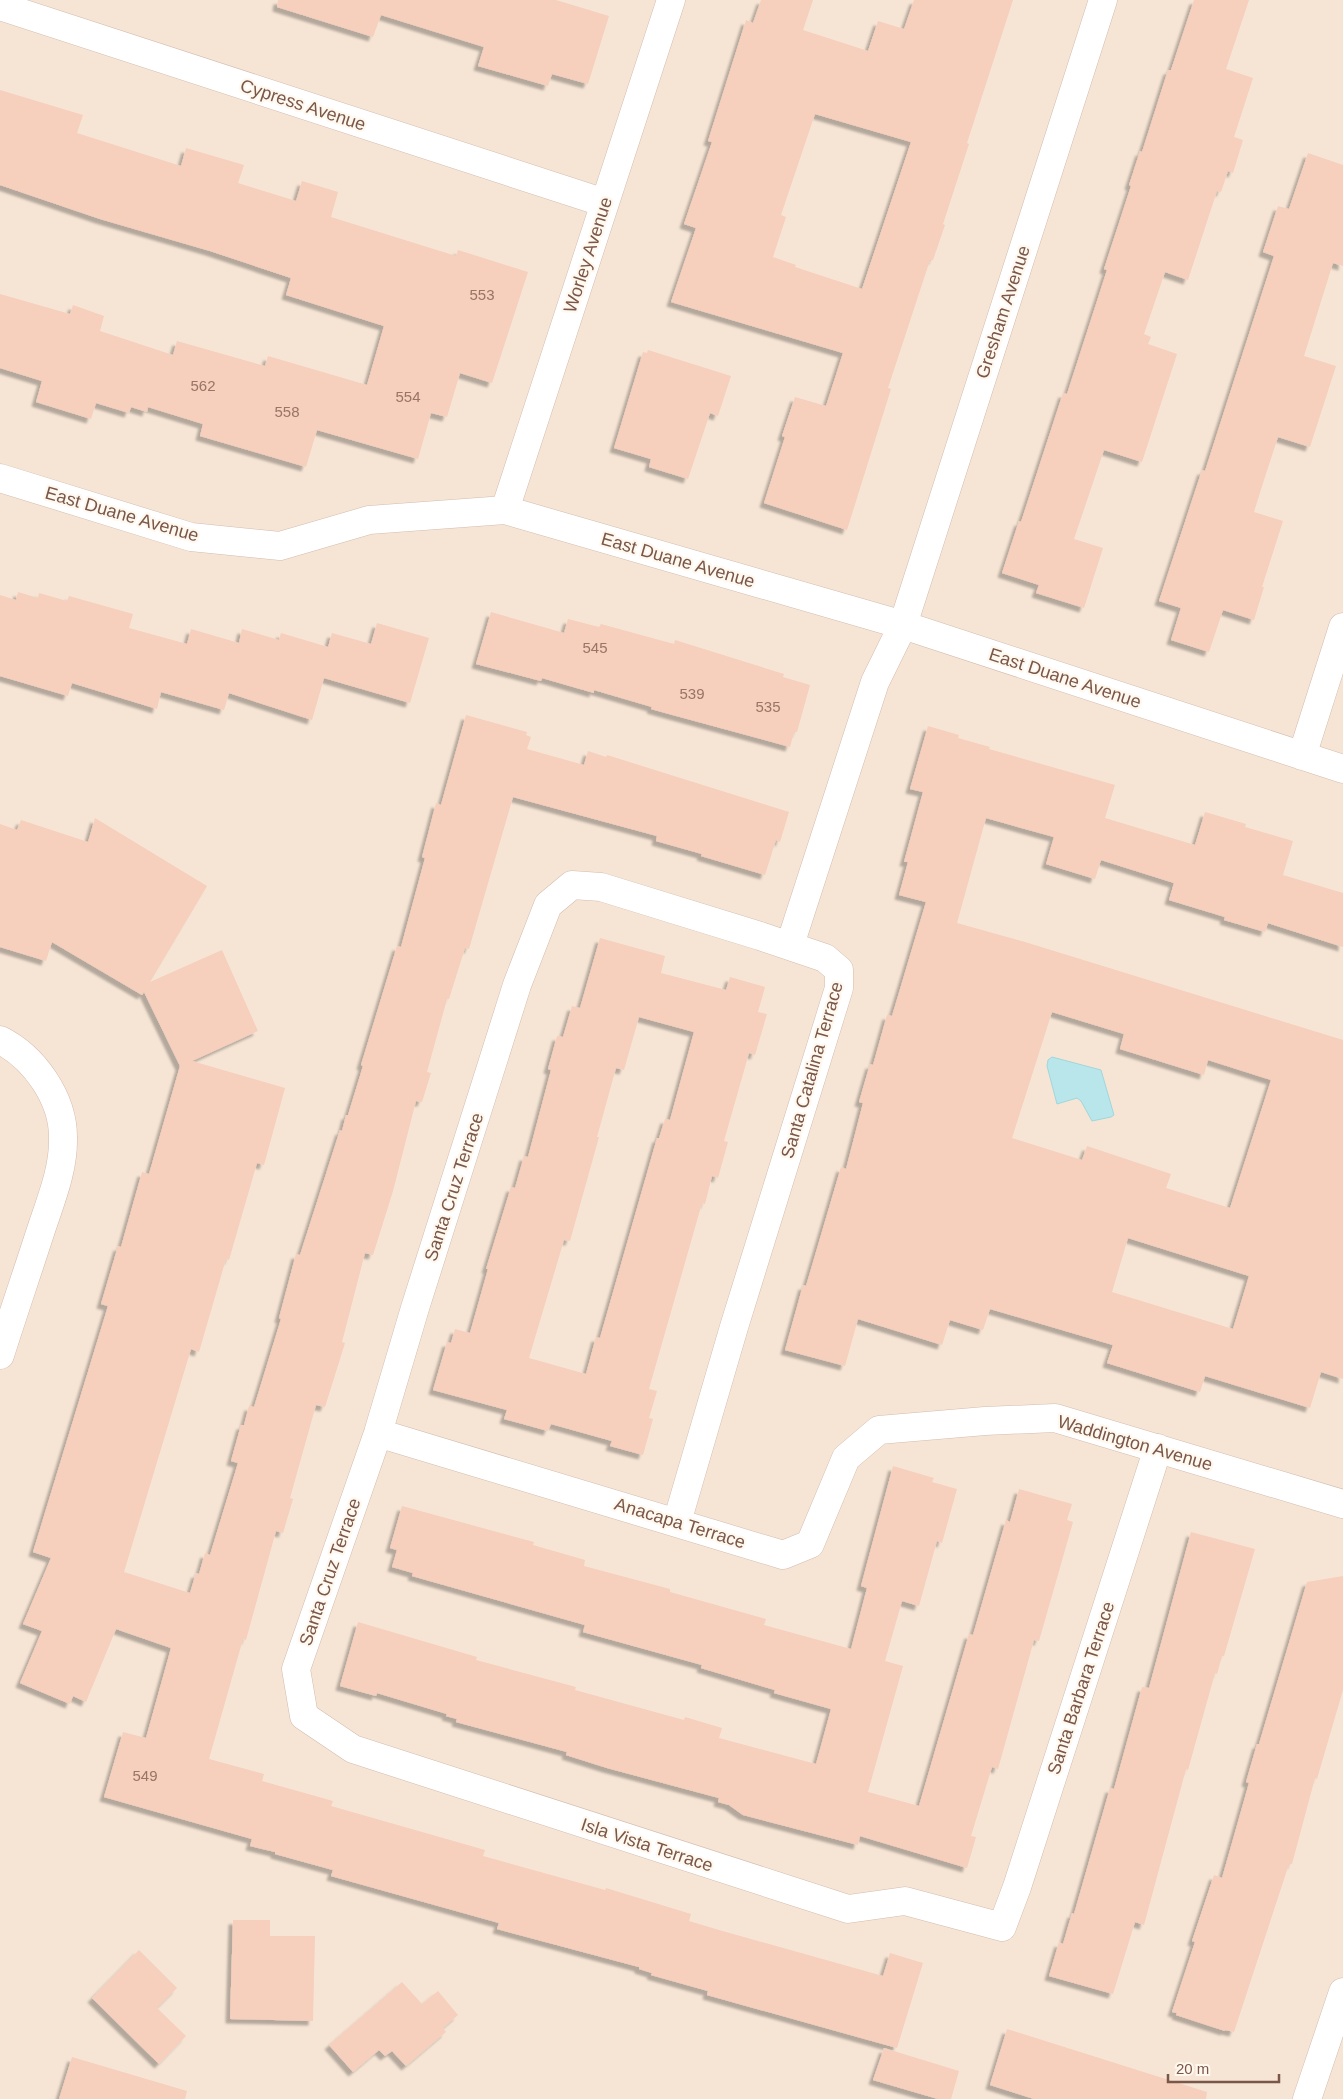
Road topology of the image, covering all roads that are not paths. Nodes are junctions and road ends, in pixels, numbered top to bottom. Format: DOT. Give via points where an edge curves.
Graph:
graph roads {
  1 [pos="671,0"];
  2 [pos="1102,0"];
  3 [pos="0,6"];
  4 [pos="606,203"];
  5 [pos="0,478"];
  6 [pos="505,510"];
  7 [pos="903,624"];
  8 [pos="1343,627"];
  9 [pos="1302,756"];
  10 [pos="1343,769"];
  11 [pos="790,946"];
  12 [pos="0,1040"];
  13 [pos="0,1355"];
  14 [pos="921,1427"];
  15 [pos="378,1433"];
  16 [pos="1158,1448"];
  17 [pos="1343,1504"];
  18 [pos="677,1522"];
  19 [pos="304,1716"];
  20 [pos="1002,1927"];
  21 [pos="1343,1992"];
  22 [pos="1307,2099"];
  1 -- 4 [label="street, Worley Avenue"];
  2 -- 7 [label="street, Gresham Avenue"];
  3 -- 4 [label="street, Cypress Avenue"];
  4 -- 6 [label="street, Worley Avenue"];
  5 -- 6 [label="street, East Duane Avenue" via="191,537 280,546 369,520"];
  6 -- 7 [label="street, East Duane Avenue"];
  7 -- 9 [label="street, East Duane Avenue"];
  7 -- 11 [label="street" via="875,682"];
  8 -- 9 [label="street"];
  9 -- 10 [label="street, East Duane Avenue"];
  11 -- 15 [label="street, Santa Cruz Terrace" via="601,887 572,885 548,905 517,985"];
  11 -- 18 [label="street, Santa Catalina Terrace" via="825,958 839,970 839,988"];
  12 -- 13 [label="street" via="14,1047 36,1068 52,1093 64,1136 61,1166"];
  14 -- 16 [label="street, Waddington Avenue" via="1055,1418"];
  14 -- 18 [label="street, Anacapa Terrace" via="879,1430 846,1458 810,1544 783,1555"];
  15 -- 18 [label="street, Anacapa Terrace"];
  15 -- 19 [label="street, Santa Cruz Terrace" via="296,1669"];
  16 -- 17 [label="street, Waddington Avenue"];
  16 -- 20 [label="street, Santa Barbara Terrace"];
  19 -- 20 [label="street, Isla Vista Terrace" via="352,1749 848,1909 905,1901"];
  21 -- 22 [label="street"];
}
